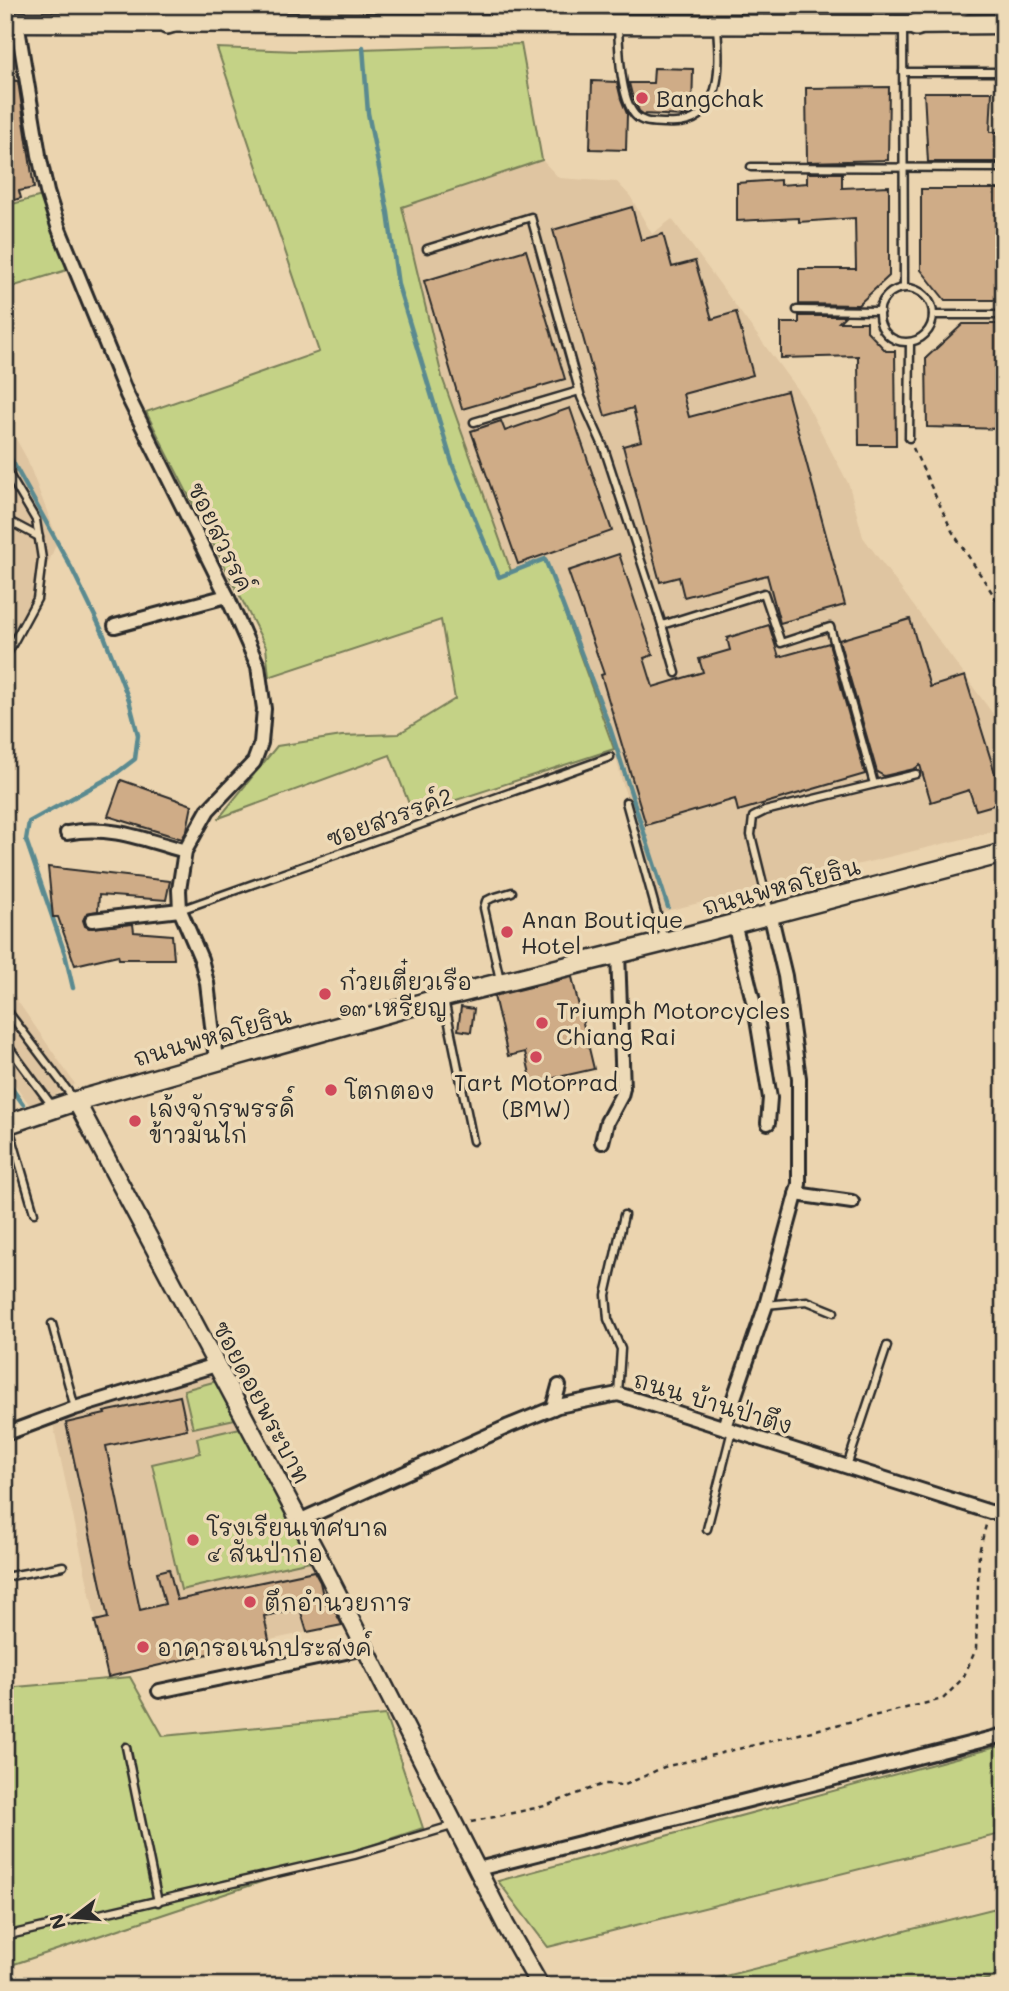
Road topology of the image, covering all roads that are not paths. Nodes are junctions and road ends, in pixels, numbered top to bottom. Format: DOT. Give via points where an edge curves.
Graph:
graph roads {
  1 [pos="228,5"];
  2 [pos="961,5"];
  3 [pos="11,22"];
  4 [pos="167,23"];
  5 [pos="618,24"];
  6 [pos="1004,24"];
  7 [pos="717,25"];
  8 [pos="909,25"];
  9 [pos="903,72"];
  10 [pos="1004,72"];
  11 [pos="751,167"];
  12 [pos="903,167"];
  13 [pos="1004,168"];
  14 [pos="427,249"];
  15 [pos="904,288"];
  16 [pos="797,310"];
  17 [pos="880,311"];
  18 [pos="933,315"];
  19 [pos="1004,315"];
  20 [pos="910,342"];
  21 [pos="579,391"];
  22 [pos="474,422"];
  23 [pos="909,438"];
  24 [pos="5,468"];
  25 [pos="5,519"];
  26 [pos="39,537"];
  27 [pos="227,596"];
  28 [pos="662,625"];
  29 [pos="115,626"];
  30 [pos="5,658"];
  31 [pos="676,673"];
  32 [pos="610,757"];
  33 [pos="916,774"];
  34 [pos="874,784"];
  35 [pos="626,802"];
  36 [pos="67,833"];
  37 [pos="185,851"];
  38 [pos="1004,853"];
  39 [pos="512,892"];
  40 [pos="180,910"];
  41 [pos="770,914"];
  42 [pos="92,920"];
  43 [pos="734,923"];
  44 [pos="665,942"];
  45 [pos="618,953"];
  46 [pos="501,982"];
  47 [pos="444,997"];
  48 [pos="5,1009"];
  49 [pos="5,1042"];
  50 [pos="216,1060"];
  51 [pos="76,1101"];
  52 [pos="55,1108"];
  53 [pos="768,1123"];
  54 [pos="7,1125"];
  55 [pos="473,1141"];
  56 [pos="602,1142"];
  57 [pos="797,1189"];
  58 [pos="852,1202"];
  59 [pos="34,1213"];
  60 [pos="624,1215"];
  61 [pos="766,1305"];
  62 [pos="834,1312"];
  63 [pos="52,1324"];
  64 [pos="887,1346"];
  65 [pos="216,1365"];
  66 [pos="559,1386"];
  67 [pos="618,1394"];
  68 [pos="75,1408"];
  69 [pos="553,1408"];
  70 [pos="728,1429"];
  71 [pos="5,1434"];
  72 [pos="847,1466"];
  73 [pos="1004,1512"];
  74 [pos="299,1521"];
  75 [pos="707,1529"];
  76 [pos="63,1566"];
  77 [pos="5,1577"];
  78 [pos="365,1648"];
  79 [pos="159,1691"];
  80 [pos="1004,1735"];
  81 [pos="126,1747"];
  82 [pos="455,1825"];
  83 [pos="478,1869"];
  84 [pos="158,1902"];
  85 [pos="5,1936"];
  86 [pos="540,1986"];
  1 -- 4 [label="main road"];
  2 -- 8 [label="main road"];
  3 -- 4 [label="main road"];
  3 -- 27 [label="street, ซอยสวรรค์" via="59,229 127,394"];
  4 -- 5 [label="main road"];
  5 -- 7 [label="main road"];
  5 -- 7 [label="lane" via="619,63 634,114 643,121 673,124 692,121 707,109 719,78"];
  6 -- 8 [label="main road"];
  7 -- 8 [label="main road"];
  8 -- 9 [label="lane"];
  9 -- 10 [label="lane"];
  9 -- 12 [label="lane"];
  11 -- 12 [label="lane"];
  12 -- 13 [label="lane"];
  12 -- 15 [label="lane"];
  14 -- 21 [label="lane" via="531,217"];
  15 -- 17 [label="lane" via="889,295"];
  15 -- 18 [label="lane" via="923,294"];
  16 -- 17 [label="lane"];
  17 -- 20 [label="lane" via="885,332"];
  18 -- 19 [label="lane"];
  18 -- 20 [label="lane" via="925,335"];
  20 -- 23 [label="lane"];
  21 -- 22 [label="lane"];
  21 -- 28 [label="lane" via="604,448"];
  24 -- 26 [label="lane" via="36,520"];
  25 -- 26 [label="lane"];
  26 -- 30 [label="lane" via="42,559 37,599"];
  27 -- 29 [label="street"];
  27 -- 37 [label="street, ซอยสวรรค์" via="258,666 264,709 261,743 254,762 208,810"];
  28 -- 31 [label="lane"];
  28 -- 34 [label="lane" via="764,593 781,643 830,627"];
  32 -- 40 [label="lane, ซอยสวรรค์2"];
  33 -- 34 [label="lane"];
  34 -- 41 [label="lane" via="754,817 751,835"];
  35 -- 44 [label="lane"];
  36 -- 37 [label="street" via="107,830"];
  37 -- 40 [label="street, ซอยสวรรค์"];
  38 -- 41 [label="main road, ถนนพหลโยธิน"];
  39 -- 46 [label="lane" via="486,901 484,908"];
  40 -- 42 [label="street"];
  40 -- 50 [label="street, ซอยสวรรค์" via="201,959"];
  41 -- 43 [label="main road, ถนนพหลโยธิน"];
  41 -- 57 [label="street" via="785,976 799,1078"];
  43 -- 44 [label="main road, ถนนพหลโยธิน"];
  43 -- 53 [label="street" via="758,1025 769,1098"];
  44 -- 45 [label="main road, ถนนพหลโยธิน"];
  45 -- 46 [label="main road, ถนนพหลโยธิน"];
  45 -- 56 [label="street" via="623,1088"];
  46 -- 47 [label="main road, ถนนพหลโยธิน"];
  47 -- 50 [label="main road, ถนนพหลโยธิน"];
  47 -- 55 [label="lane"];
  48 -- 51 [label="lane"];
  49 -- 52 [label="lane"];
  50 -- 51 [label="main road, ถนนพหลโยธิน"];
  51 -- 52 [label="main road, ถนนพหลโยธิน"];
  51 -- 65 [label="street, ซอยดอยพระบาท"];
  52 -- 54 [label="main road, ถนนพหลโยธิน"];
  54 -- 59 [label="lane"];
  57 -- 58 [label="street"];
  57 -- 61 [label="street"];
  60 -- 67 [label="lane" via="606,1295 608,1319 621,1349"];
  61 -- 62 [label="lane" via="807,1301"];
  61 -- 70 [label="street"];
  63 -- 68 [label="lane"];
  64 -- 72 [label="lane"];
  65 -- 68 [label="street"];
  65 -- 74 [label="street, ซอยดอยพระบาท"];
  66 -- 69 [label="street"];
  67 -- 69 [label="street, ถนน บ้านป่าตึง"];
  67 -- 70 [label="street, ถนน บ้านป่าตึง"];
  68 -- 71 [label="street"];
  69 -- 74 [label="street, ถนน บ้านป่าตึง"];
  70 -- 72 [label="street, ถนน บ้านป่าตึง"];
  70 -- 75 [label="lane"];
  72 -- 73 [label="street, ถนน บ้านป่าตึง" via="990,1512"];
  74 -- 78 [label="street, ซอยดอยพระบาท"];
  76 -- 77 [label="lane"];
  78 -- 79 [label="street"];
  78 -- 82 [label="street, ซอยดอยพระบาท"];
  80 -- 83 [label="street"];
  81 -- 84 [label="lane"];
  82 -- 83 [label="street, ซอยดอยพระบาท"];
  82 -- 84 [label="lane" via="354,1855"];
  83 -- 86 [label="street, ซอยดอยพระบาท"];
  84 -- 85 [label="lane"];
}
